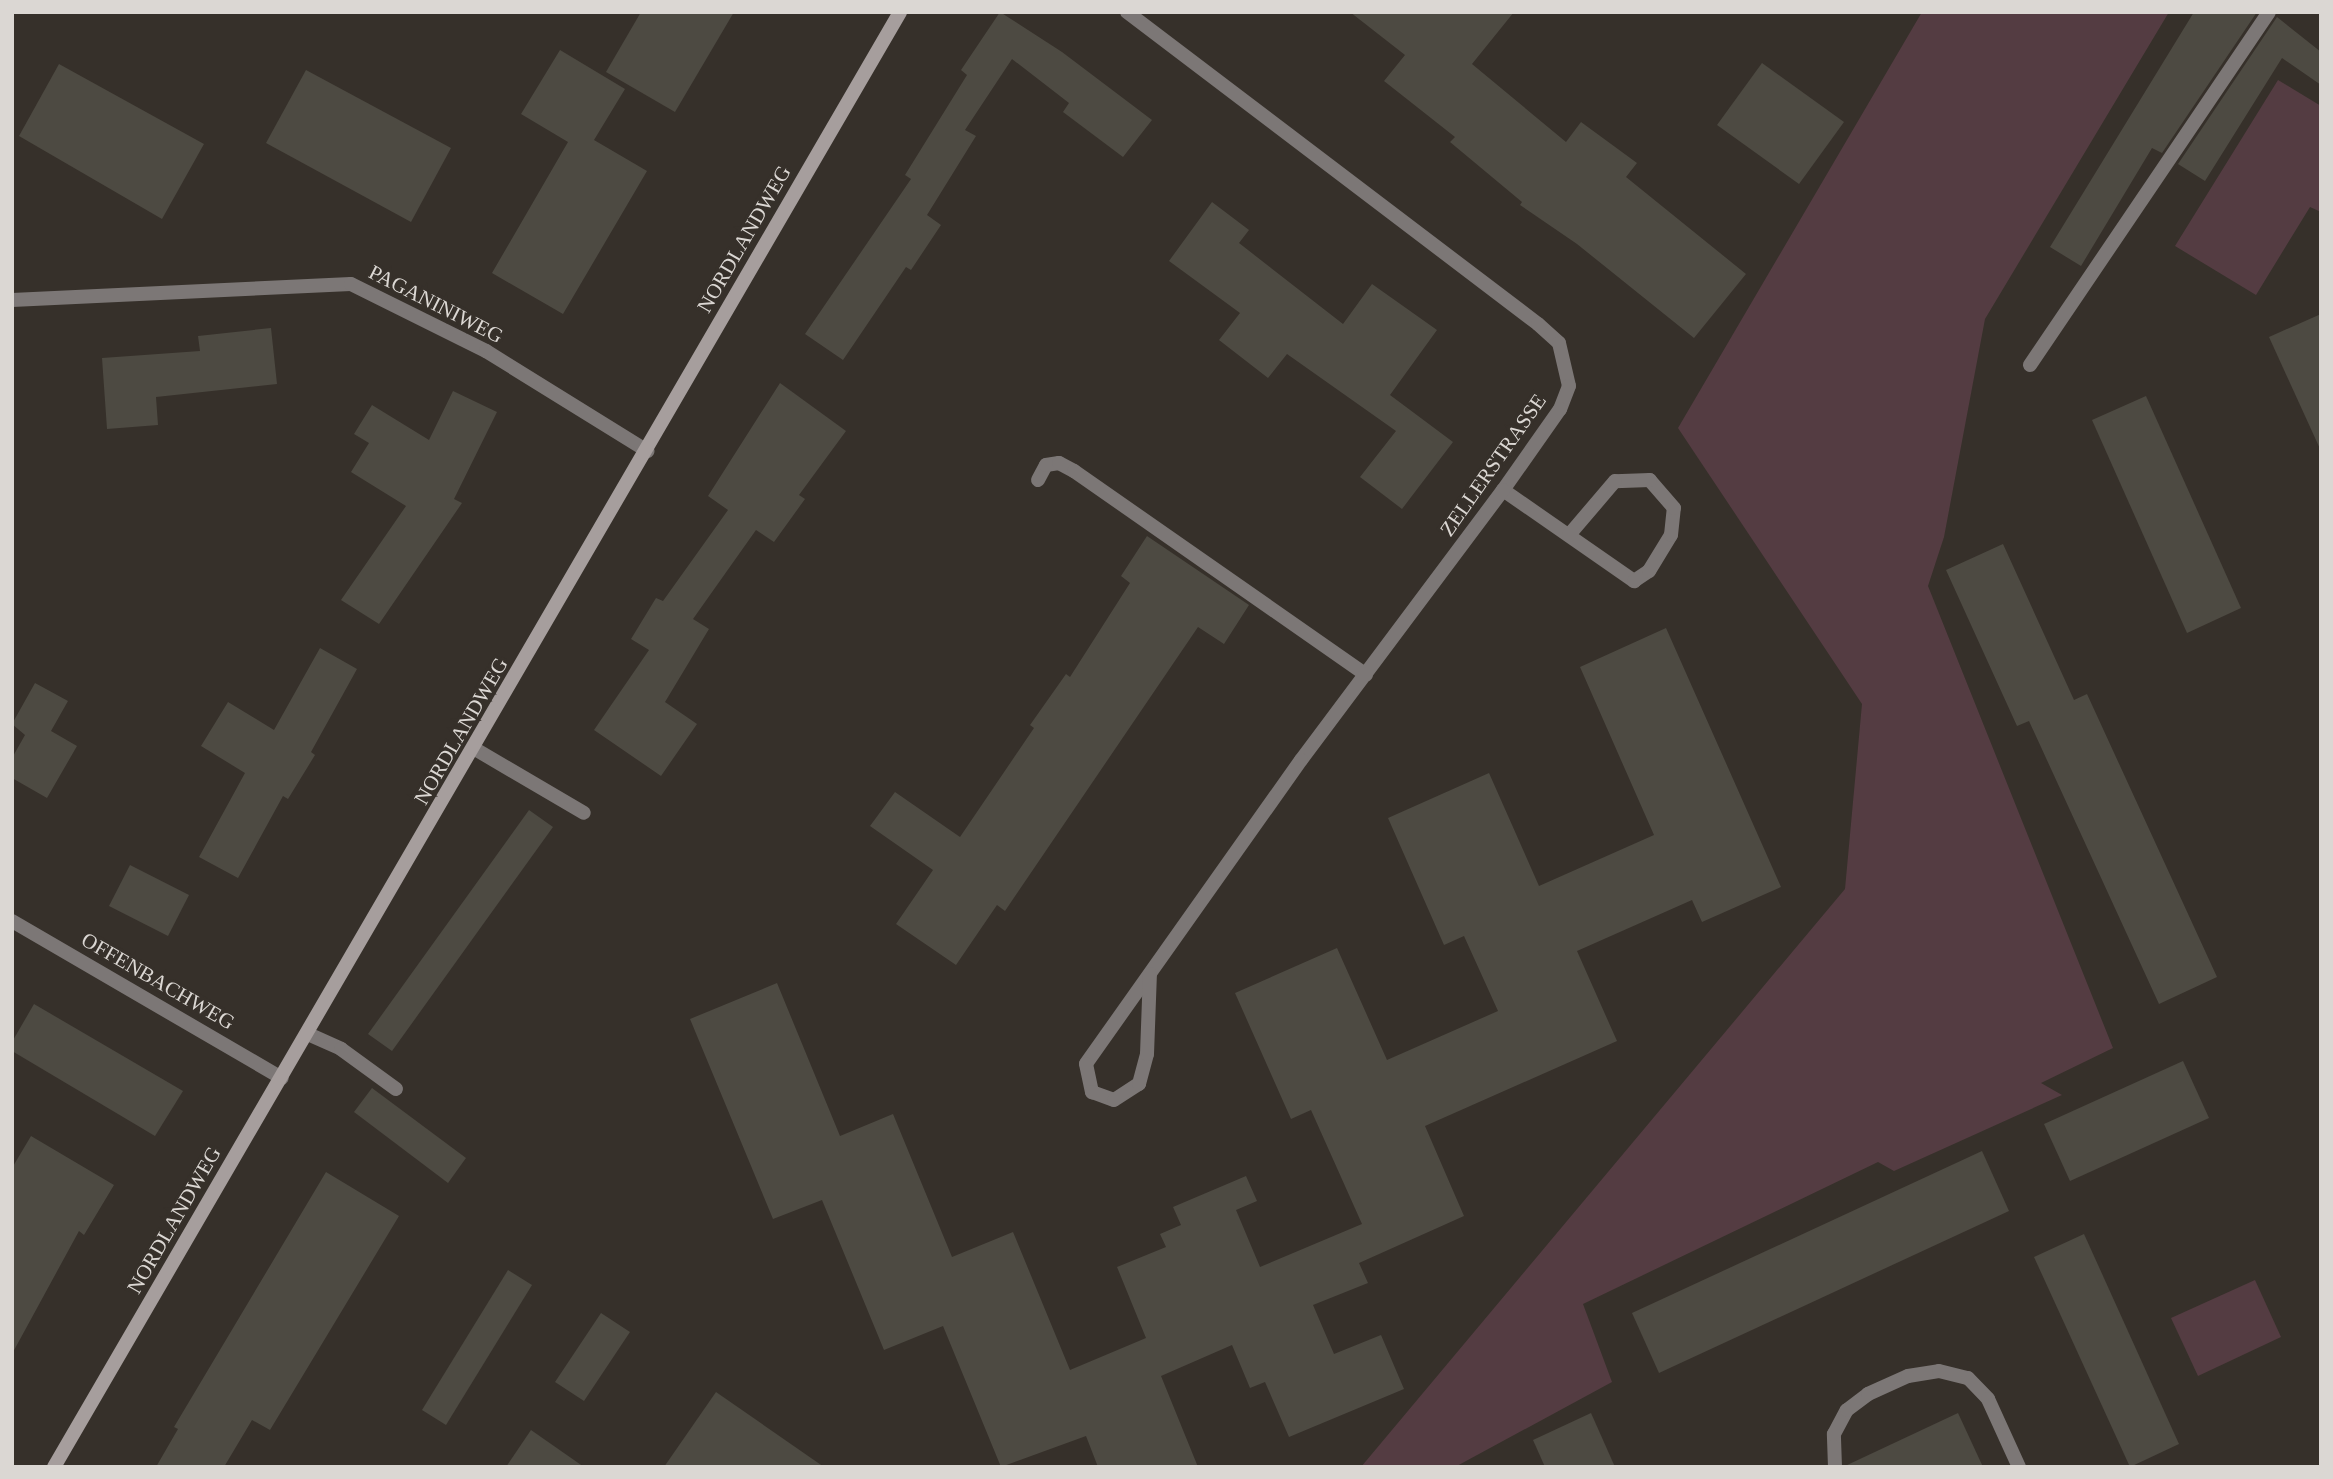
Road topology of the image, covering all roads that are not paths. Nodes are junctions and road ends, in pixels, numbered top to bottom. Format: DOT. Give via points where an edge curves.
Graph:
graph roads {
  1 [pos="900,12"];
  2 [pos="1127,12"];
  3 [pos="2269,12"];
  4 [pos="12,300"];
  5 [pos="2030,365"];
  6 [pos="647,451"];
  7 [pos="1038,480"];
  8 [pos="1503,490"];
  9 [pos="1569,535"];
  10 [pos="1366,676"];
  11 [pos="475,749"];
  12 [pos="584,813"];
  13 [pos="12,921"];
  14 [pos="1150,974"];
  15 [pos="308,1034"];
  16 [pos="282,1078"];
  17 [pos="396,1089"];
  18 [pos="54,1467"];
  19 [pos="1835,1467"];
  20 [pos="2019,1467"];
  1 -- 6 [label="street, NORDLANDWEG"];
  2 -- 8 [label="street, ZELLERSTRASSE" via="1559,343 1569,386 1560,409"];
  3 -- 5 [label="street"];
  4 -- 6 [label="street, PAGANINIWEG" via="351,284 486,351"];
  6 -- 11 [label="street, NORDLANDWEG"];
  7 -- 10 [label="street" via="1046,465 1059,463 1074,471"];
  8 -- 9 [label="street"];
  8 -- 10 [label="street, ZELLERSTRASSE"];
  9 -- 9 [label="street" via="1634,581 1649,571 1671,535 1674,508 1650,481 1615,481"];
  10 -- 14 [label="street, ZELLERSTRASSE"];
  11 -- 12 [label="street"];
  11 -- 15 [label="street, NORDLANDWEG"];
  13 -- 16 [label="street, OFFENBACHWEG"];
  14 -- 14 [label="street, ZELLERSTRASSE" via="1086,1064 1092,1093 1114,1100 1139,1084 1147,1054"];
  15 -- 16 [label="street, NORDLANDWEG"];
  15 -- 17 [label="street" via="341,1049"];
  16 -- 18 [label="street, NORDLANDWEG"];
  19 -- 20 [label="street" via="1834,1434 1847,1410 1868,1394 1908,1376 1939,1371 1968,1377 1988,1399"];
}
